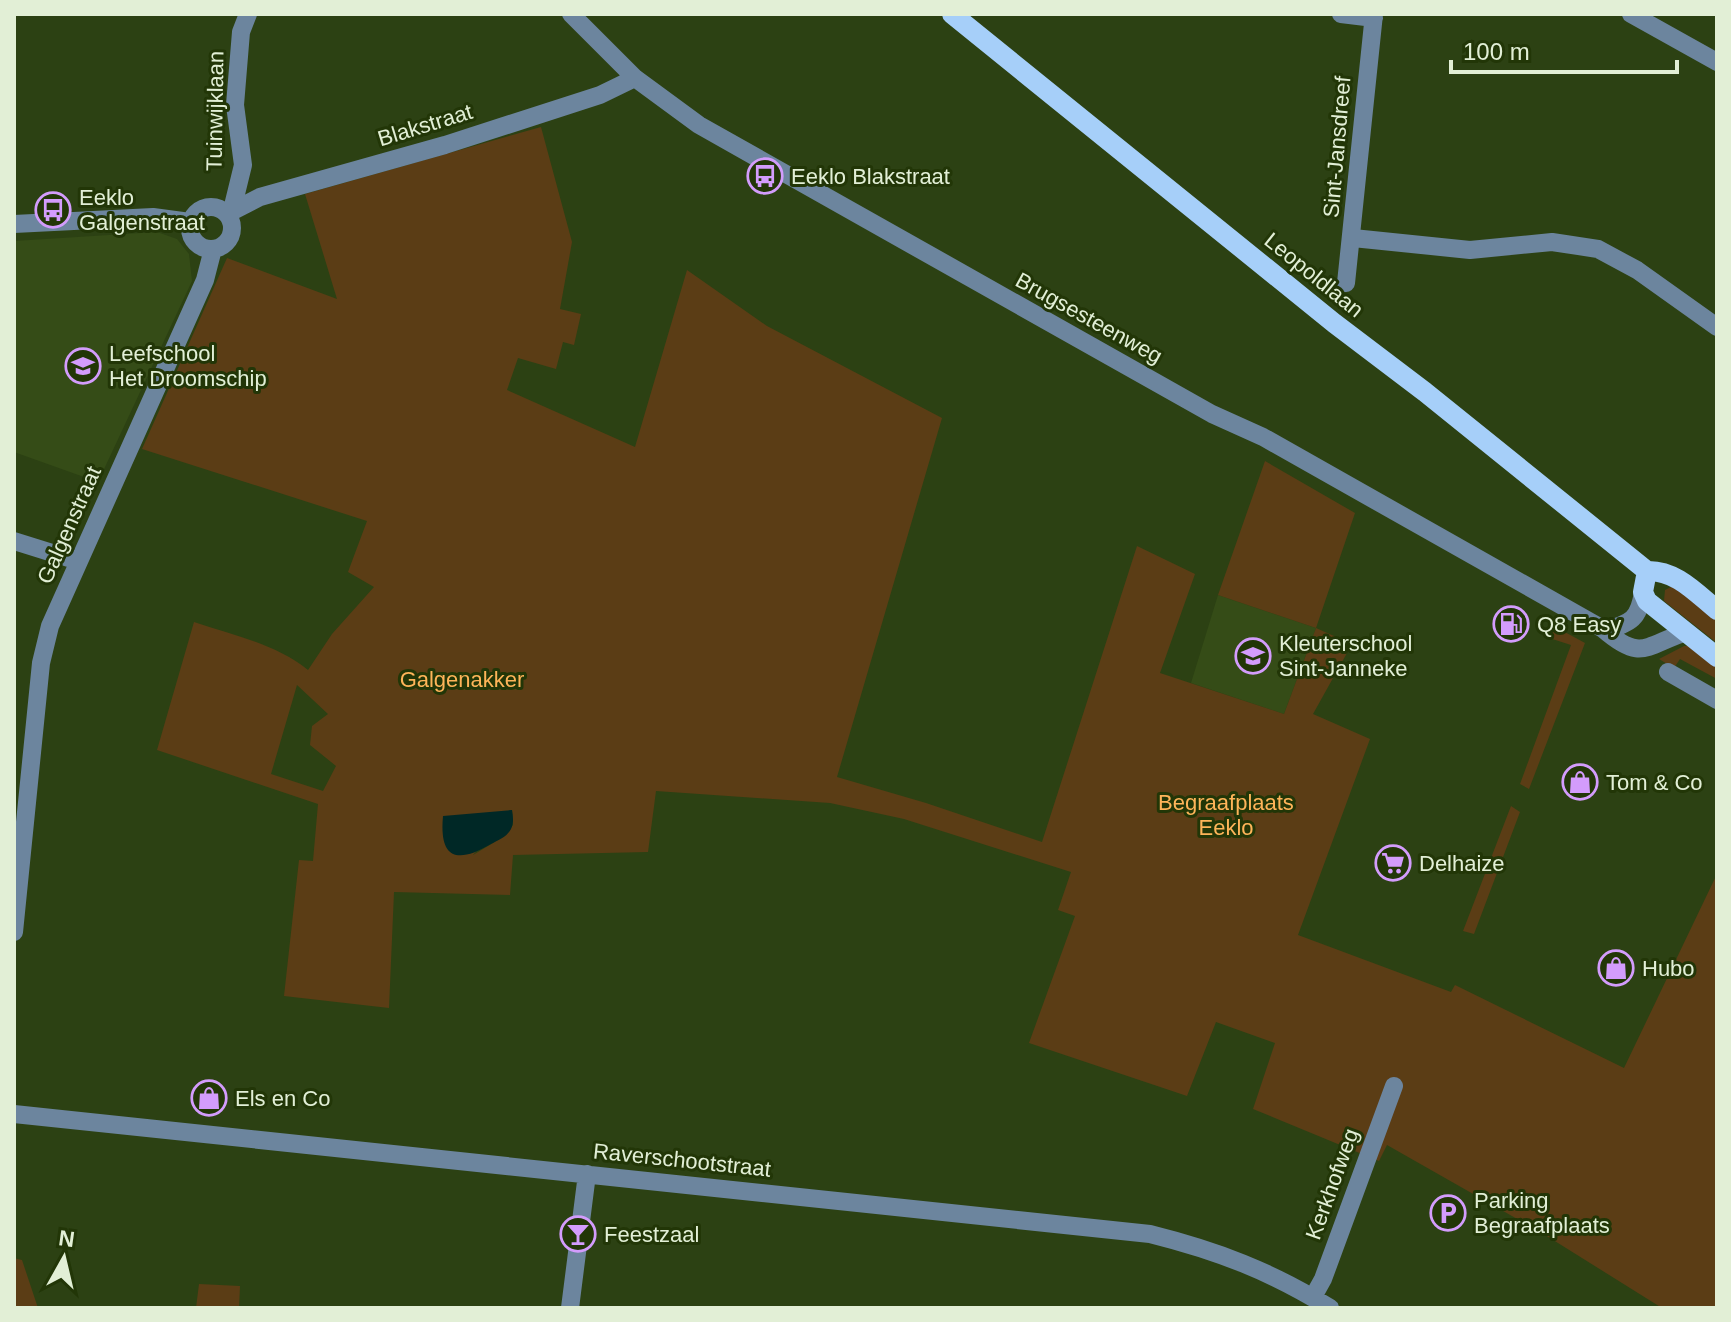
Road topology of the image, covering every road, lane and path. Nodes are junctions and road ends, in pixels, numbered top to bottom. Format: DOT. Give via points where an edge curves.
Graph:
graph roads {
  1 [pos="248,14"];
  2 [pos="571,14"];
  3 [pos="952,14"];
  4 [pos="1341,14"];
  5 [pos="1631,14"];
  6 [pos="1374,16"];
  7 [pos="1717,62"];
  8 [pos="635,78"];
  9 [pos="229,212"];
  10 [pos="190,222"];
  11 [pos="14,224"];
  12 [pos="1353,238"];
  13 [pos="213,249"];
  14 [pos="1346,283"];
  15 [pos="1714,319"];
  16 [pos="14,541"];
  17 [pos="78,561"];
  18 [pos="1647,571"];
  19 [pos="1643,592"];
  20 [pos="1717,610"];
  21 [pos="1606,630"];
  22 [pos="1686,632"];
  23 [pos="1717,657"];
  24 [pos="1668,672"];
  25 [pos="1717,700"];
  26 [pos="14,932"];
  27 [pos="1394,1086"];
  28 [pos="14,1114"];
  29 [pos="587,1174"];
  30 [pos="1313,1297"];
  31 [pos="570,1308"];
  32 [pos="1330,1308"];
  1 -- 9 [label="street, Tuinwijklaan" via="241,32 235,105 243,165"];
  2 -- 8 [label="street, Brugsesteenweg"];
  3 -- 18 [label="main road, Leopoldlaan"];
  4 -- 6 [label="street"];
  5 -- 7 [label="street"];
  6 -- 12 [label="street, Sint-Jansdreef"];
  8 -- 9 [label="street, Blakstraat" via="562,108 282,189"];
  8 -- 21 [label="street, Brugsesteenweg" via="732,145"];
  9 -- 10 [label="street" via="206,208"];
  9 -- 13 [label="street" via="230,236"];
  10 -- 11 [label="street" via="153,217"];
  10 -- 13 [label="street" via="193,238"];
  12 -- 14 [label="street, Sint-Jansdreef"];
  12 -- 15 [label="street" via="1470,250 1552,242 1598,249"];
  13 -- 17 [label="street, Galgenstraat" via="205,280"];
  16 -- 17 [label="street"];
  17 -- 26 [label="street, Galgenstraat" via="50,626 41,663"];
  18 -- 19 [label="main road"];
  18 -- 20 [label="main road, Leopoldlaan" via="1672,574"];
  19 -- 21 [label="street" via="1640,611 1627,624"];
  19 -- 22 [label="main road"];
  21 -- 22 [label="street, Brugsesteenweg" via="1636,650"];
  22 -- 23 [label="main road"];
  24 -- 25 [label="street"];
  27 -- 30 [label="street, Kerkhofweg"];
  28 -- 29 [label="street, Raverschootstraat"];
  29 -- 30 [label="street, Raverschootstraat" via="1150,1234 1227,1255"];
  29 -- 31 [label="street"];
  30 -- 32 [label="street, Raverschootstraat"];
}
